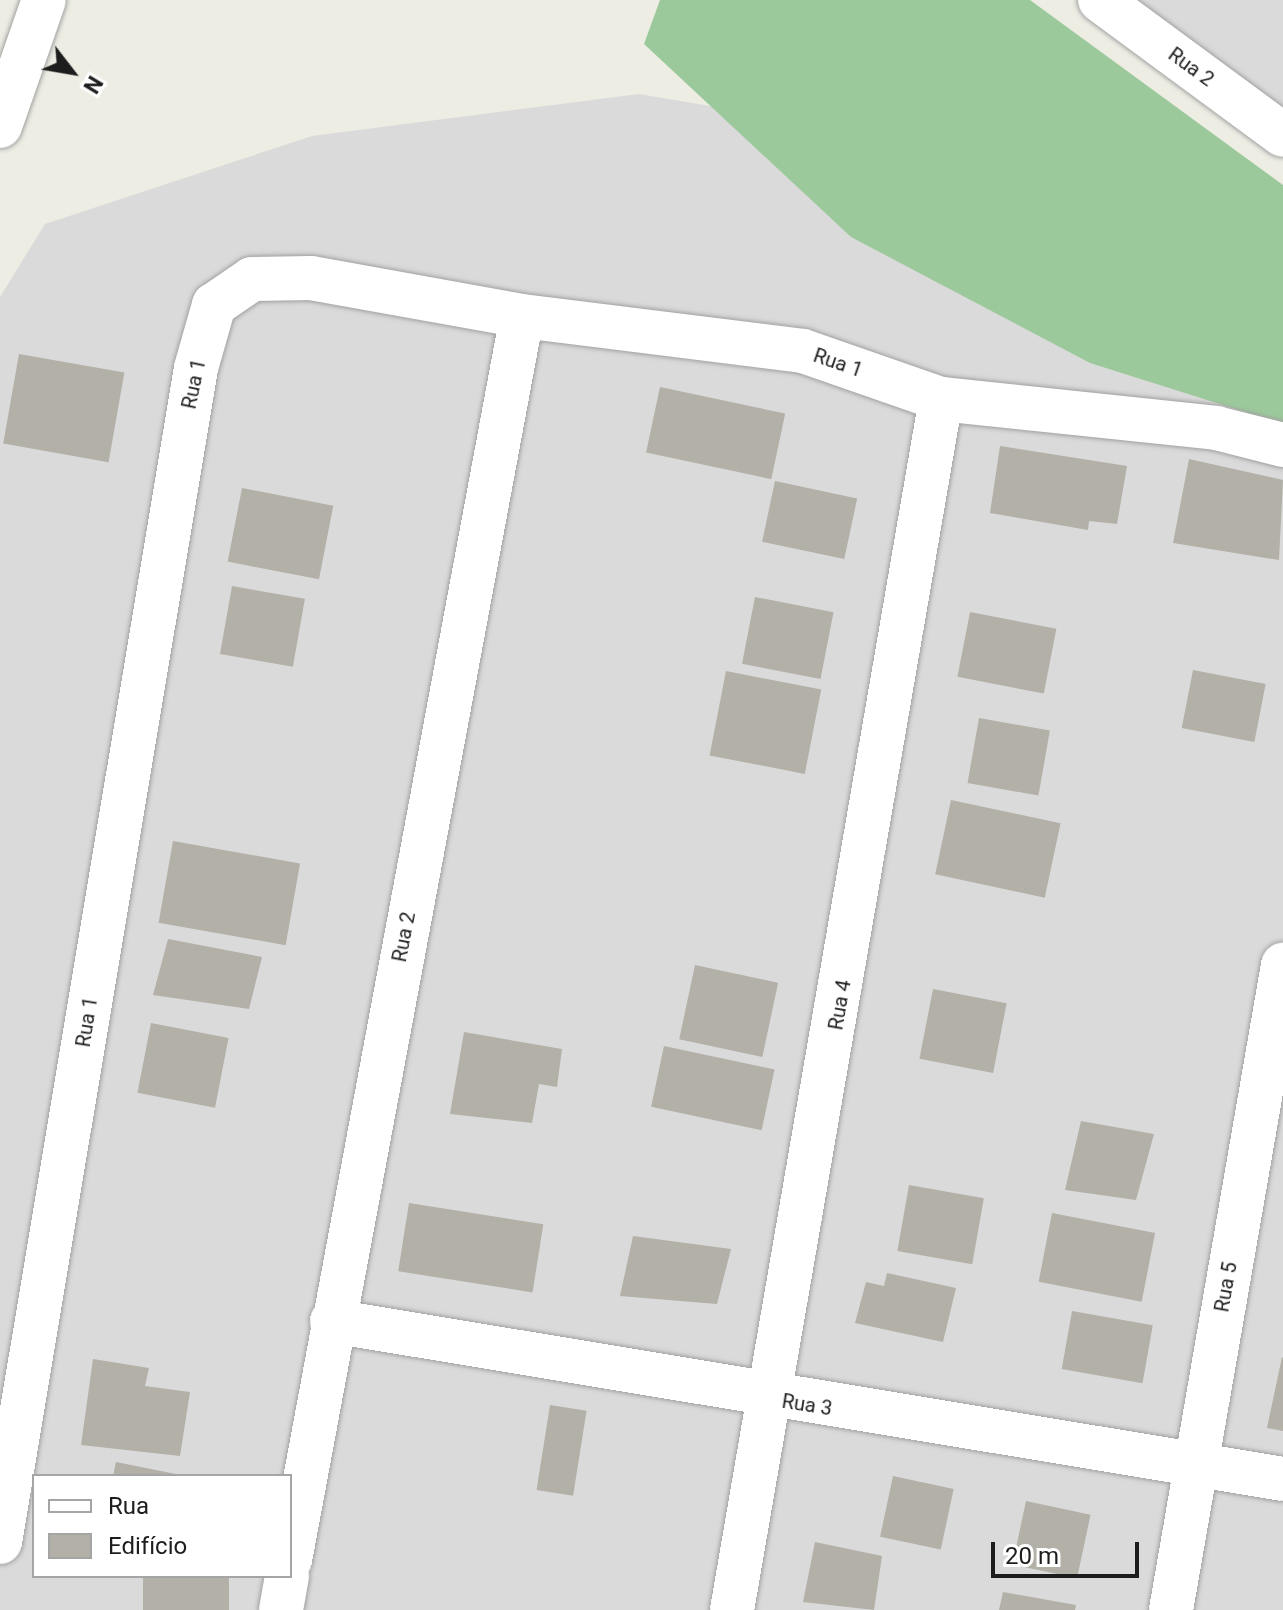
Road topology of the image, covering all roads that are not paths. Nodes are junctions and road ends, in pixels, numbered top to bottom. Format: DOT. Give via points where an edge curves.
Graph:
graph roads {
  1 [pos="44,0"];
  2 [pos="1100,0"];
  3 [pos="0,126"];
  4 [pos="1283,135"];
  5 [pos="522,316"];
  6 [pos="941,399"];
  7 [pos="1283,445"];
  8 [pos="1283,965"];
  9 [pos="332,1321"];
  10 [pos="774,1400"];
  11 [pos="1196,1461"];
  12 [pos="1283,1479"];
  13 [pos="0,1542"];
  14 [pos="292,1549"];
  15 [pos="287,1578"];
  16 [pos="281,1610"];
  17 [pos="732,1610"];
  18 [pos="1171,1610"];
  1 -- 3 [label="street"];
  2 -- 4 [label="street, Rua 2"];
  5 -- 6 [label="street, Rua 1" via="803,351"];
  5 -- 9 [label="street, Rua 2"];
  5 -- 13 [label="street, Rua 1" via="311,278 252,279 214,305 196,368"];
  6 -- 7 [label="street, Rua 1" via="1216,428"];
  6 -- 10 [label="street, Rua 4"];
  8 -- 11 [label="street, Rua 5"];
  9 -- 10 [label="street, Rua 3"];
  9 -- 14 [label="street, Rua 2"];
  10 -- 11 [label="street, Rua 3"];
  10 -- 17 [label="street, Rua 4"];
  11 -- 12 [label="street, Rua 3"];
  11 -- 18 [label="street, Rua 5"];
  15 -- 16 [label="street"];
}
